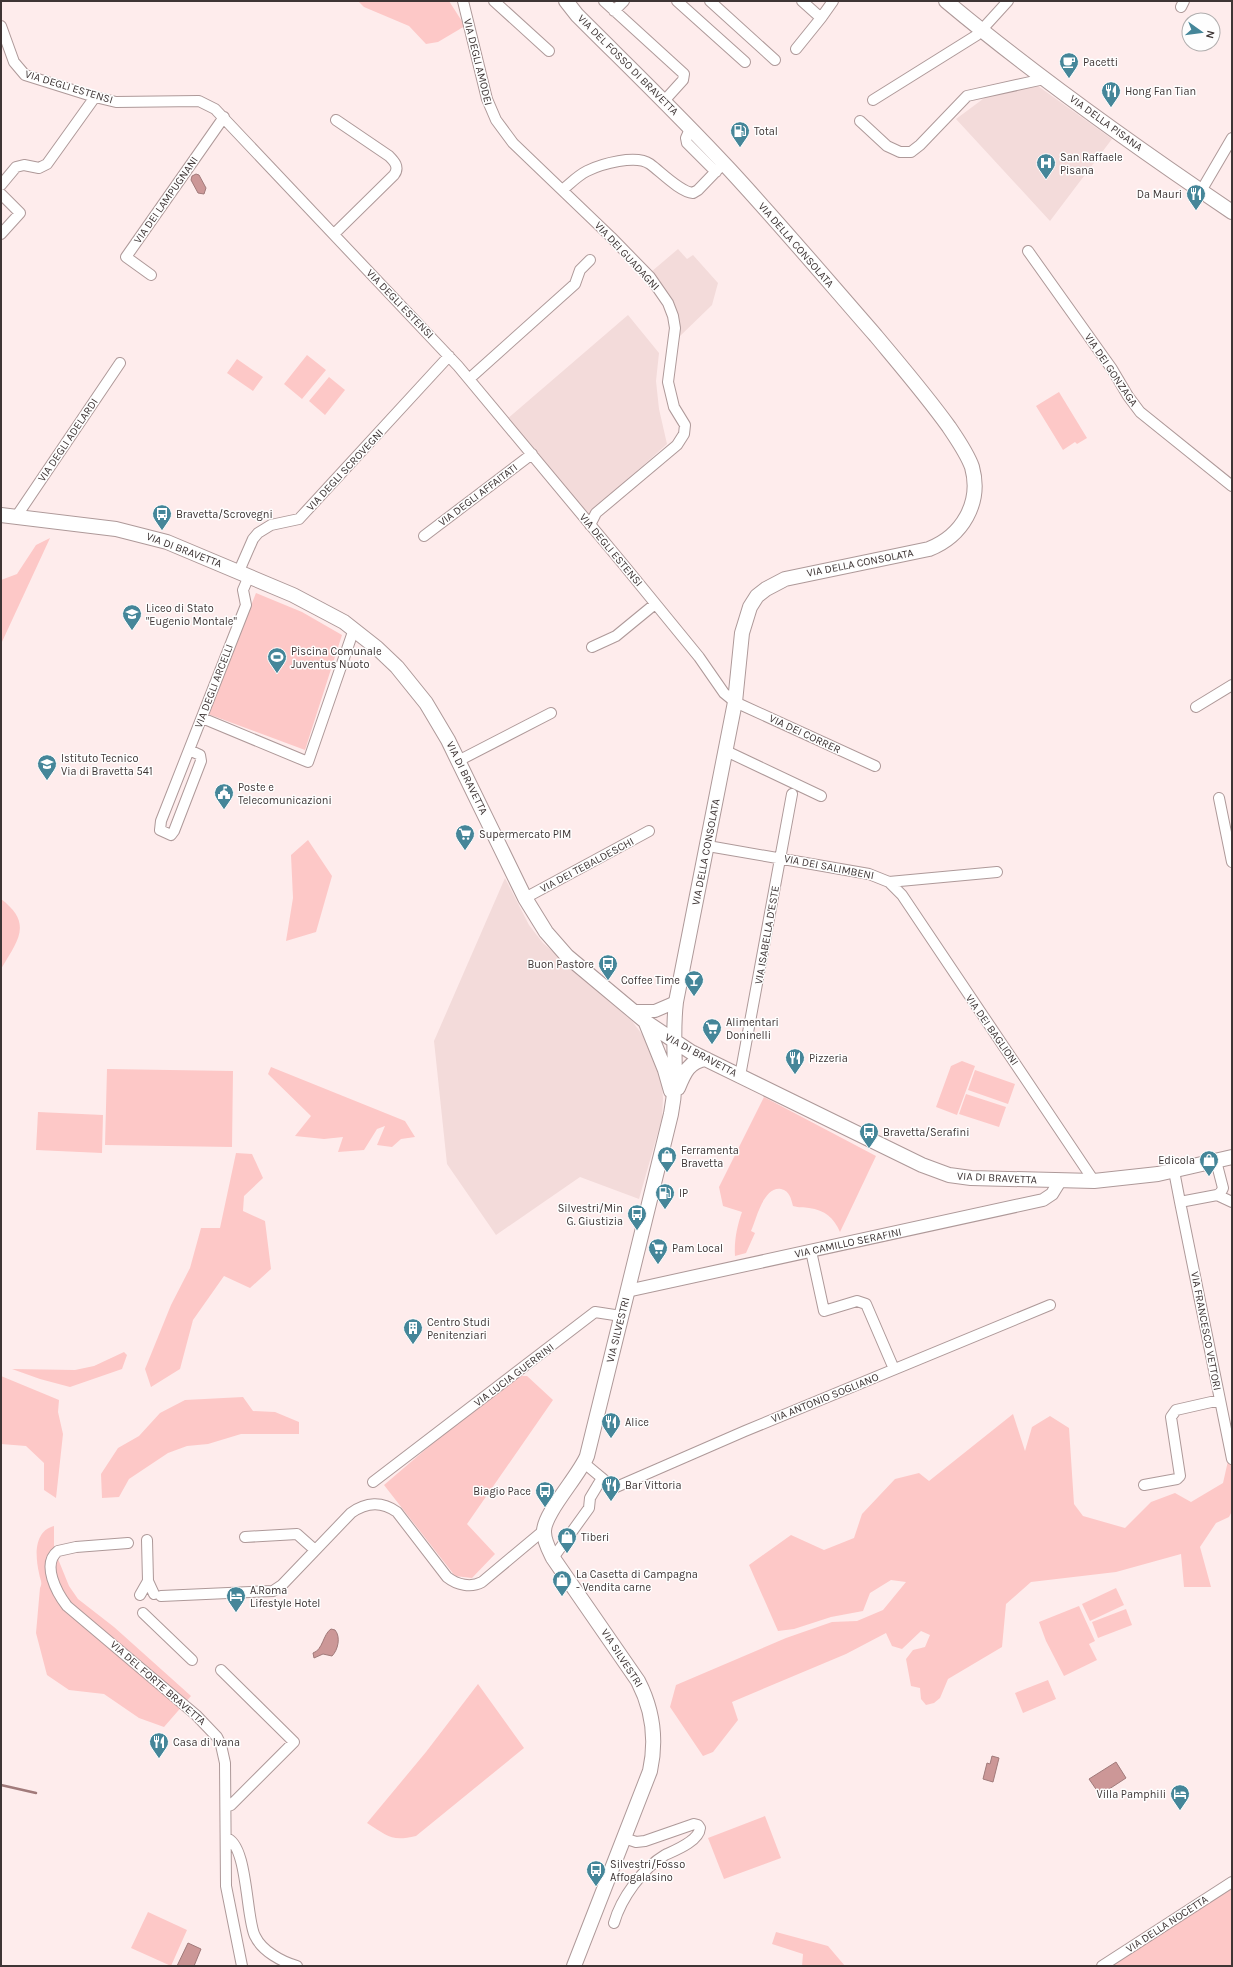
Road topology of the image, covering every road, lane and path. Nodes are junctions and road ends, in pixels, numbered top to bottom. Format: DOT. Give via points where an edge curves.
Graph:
graph roads {
  1 [pos="463,1"];
  2 [pos="494,1"];
  3 [pos="566,1"];
  4 [pos="604,1"];
  5 [pos="624,1"];
  6 [pos="677,1"];
  7 [pos="710,1"];
  8 [pos="802,1"];
  9 [pos="833,1"];
  10 [pos="946,1"];
  11 [pos="1008,1"];
  12 [pos="614,11"];
  13 [pos="820,18"];
  14 [pos="1,26"];
  15 [pos="981,31"];
  16 [pos="796,49"];
  17 [pos="549,51"];
  18 [pos="775,60"];
  19 [pos="745,62"];
  20 [pos="1044,79"];
  21 [pos="95,97"];
  22 [pos="873,100"];
  23 [pos="664,101"];
  24 [pos="224,117"];
  25 [pos="336,120"];
  26 [pos="860,121"];
  27 [pos="1232,138"];
  28 [pos="720,168"];
  29 [pos="1,185"];
  30 [pos="562,190"];
  31 [pos="1201,191"];
  32 [pos="1,194"];
  33 [pos="1232,212"];
  34 [pos="1,234"];
  35 [pos="334,234"];
  36 [pos="1028,251"];
  37 [pos="590,260"];
  38 [pos="151,275"];
  39 [pos="450,356"];
  40 [pos="120,363"];
  41 [pos="469,379"];
  42 [pos="532,454"];
  43 [pos="1232,486"];
  44 [pos="1,515"];
  45 [pos="16,517"];
  46 [pos="590,525"];
  47 [pos="424,536"];
  48 [pos="244,573"];
  49 [pos="655,604"];
  50 [pos="354,629"];
  51 [pos="592,647"];
  52 [pos="1232,685"];
  53 [pos="735,702"];
  54 [pos="1196,707"];
  55 [pos="551,713"];
  56 [pos="202,718"];
  57 [pos="189,750"];
  58 [pos="726,751"];
  59 [pos="458,761"];
  60 [pos="875,766"];
  61 [pos="792,794"];
  62 [pos="821,796"];
  63 [pos="1218,798"];
  64 [pos="648,831"];
  65 [pos="708,846"];
  66 [pos="780,858"];
  67 [pos="1232,862"];
  68 [pos="997,872"];
  69 [pos="889,882"];
  70 [pos="525,898"];
  71 [pos="676,1002"];
  72 [pos="632,1011"];
  73 [pos="646,1022"];
  74 [pos="673,1041"];
  75 [pos="706,1059"];
  76 [pos="740,1076"];
  77 [pos="673,1102"];
  78 [pos="1232,1157"];
  79 [pos="1216,1161"];
  80 [pos="1174,1171"];
  81 [pos="1060,1181"];
  82 [pos="1094,1181"];
  83 [pos="1217,1195"];
  84 [pos="1180,1202"];
  85 [pos="1232,1202"];
  86 [pos="811,1252"];
  87 [pos="627,1291"];
  88 [pos="1050,1304"];
  89 [pos="621,1316"];
  90 [pos="894,1369"];
  91 [pos="1220,1400"];
  92 [pos="1232,1459"];
  93 [pos="584,1463"];
  94 [pos="602,1478"];
  95 [pos="374,1482"];
  96 [pos="1144,1485"];
  97 [pos="543,1530"];
  98 [pos="245,1537"];
  99 [pos="147,1540"];
  100 [pos="128,1543"];
  101 [pos="315,1550"];
  102 [pos="553,1558"];
  103 [pos="148,1581"];
  104 [pos="140,1595"];
  105 [pos="143,1613"];
  106 [pos="192,1660"];
  107 [pos="221,1670"];
  108 [pos="226,1807"];
  109 [pos="226,1838"];
  110 [pos="624,1838"];
  111 [pos="1232,1882"];
  112 [pos="614,1923"];
  113 [pos="242,1966"];
  114 [pos="297,1966"];
  115 [pos="574,1966"];
  116 [pos="1102,1966"];
  1 -- 30 [label="street, VIA DEGLI AMODEI" via="491,112 516,147"];
  2 -- 17 [label="street"];
  3 -- 23 [label="main road, VIA DEL FOSSO DI BRAVETTA"];
  4 -- 12 [label="street"];
  5 -- 12 [label="street"];
  6 -- 19 [label="street"];
  7 -- 18 [label="street"];
  8 -- 13 [label="street"];
  9 -- 13 [label="street"];
  10 -- 15 [label="main road, VIA DELLA PISANA"];
  11 -- 15 [label="street"];
  12 -- 23 [label="street" via="684,74 683,80"];
  13 -- 16 [label="street"];
  14 -- 21 [label="street, VIA DEGLI ESTENSI" via="14,62 23,74"];
  15 -- 20 [label="main road, VIA DELLA PISANA"];
  15 -- 22 [label="street"];
  20 -- 26 [label="street" via="967,96 911,152 900,152 888,146"];
  20 -- 31 [label="main road, VIA DELLA PISANA"];
  21 -- 24 [label="street, VIA DEGLI ESTENSI" via="124,103 200,101 212,106"];
  21 -- 29 [label="street" via="47,164 40,168 24,165 16,167"];
  23 -- 28 [label="main road, VIA DEL FOSSO DI BRAVETTA" via="690,128"];
  24 -- 35 [label="street, VIA DEGLI ESTENSI"];
  24 -- 38 [label="street, VIA DEI LAMPUGNANI" via="126,257"];
  25 -- 35 [label="street" via="388,156 395,162 397,170"];
  27 -- 31 [label="street"];
  28 -- 30 [label="street" via="698,190 691,193 647,162 639,160 627,160 587,171"];
  28 -- 53 [label="main road, VIA DELLA CONSOLATA" via="927,396 968,458 974,476 970,512 963,524 940,544 929,549 790,577 761,592 750,607 743,626"];
  30 -- 46 [label="street, VIA DEI GUADAGNI" via="650,277 665,298 674,320 668,382 674,407 685,425 677,444 596,513"];
  31 -- 33 [label="main road, VIA DELLA PISANA"];
  32 -- 34 [label="street" via="20,213"];
  35 -- 39 [label="street, VIA DEGLI ESTENSI"];
  36 -- 43 [label="street, VIA DEI GONZAGA" via="1140,412"];
  37 -- 41 [label="street" via="580,270 575,284"];
  39 -- 41 [label="street, VIA DEGLI ESTENSI"];
  39 -- 48 [label="street, VIA DEGLI SCROVEGNI" via="299,519 271,525 255,536"];
  40 -- 45 [label="street, VIA DEGLI ADELARDI"];
  41 -- 42 [label="street, VIA DEGLI ESTENSI"];
  42 -- 46 [label="street, VIA DEGLI ESTENSI"];
  42 -- 47 [label="street, VIA DEGLI AFFAITATI"];
  44 -- 45 [label="main road, VIA DI BRAVETTA"];
  45 -- 48 [label="main road, VIA DI BRAVETTA" via="137,533 182,547"];
  46 -- 49 [label="street, VIA DEGLI ESTENSI"];
  48 -- 50 [label="main road, VIA DI BRAVETTA" via="319,607"];
  48 -- 56 [label="street, VIA DEGLI ARCELLI" via="243,590 246,605"];
  49 -- 51 [label="street" via="616,636"];
  49 -- 53 [label="street, VIA DEGLI ESTENSI" via="699,657 724,693"];
  50 -- 56 [label="street" via="308,762"];
  50 -- 59 [label="main road, VIA DI BRAVETTA" via="377,648 419,692 442,728"];
  52 -- 54 [label="street"];
  53 -- 58 [label="main road, VIA DELLA CONSOLATA"];
  53 -- 60 [label="street, VIA DEI CORRER"];
  55 -- 59 [label="street"];
  56 -- 57 [label="street, VIA DEGLI ARCELLI"];
  57 -- 57 [label="street, VIA DEGLI ARCELLI" via="159,827 162,833 168,835 174,831 201,761 200,755"];
  58 -- 62 [label="street"];
  58 -- 65 [label="main road, VIA DELLA CONSOLATA"];
  59 -- 70 [label="main road, VIA DI BRAVETTA"];
  61 -- 66 [label="street, VIA ISABELLA D'ESTE"];
  63 -- 67 [label="street"];
  64 -- 70 [label="street, VIA DEI TEBALDESCHI"];
  65 -- 66 [label="street, VIA DEI SALIMBENI"];
  65 -- 71 [label="main road, VIA DELLA CONSOLATA"];
  66 -- 69 [label="street, VIA DEI SALIMBENI" via="869,874"];
  66 -- 76 [label="street, VIA ISABELLA D'ESTE"];
  68 -- 69 [label="street, VIA DEI SALIMBENI"];
  69 -- 82 [label="street, VIA DEI BAGLIONI" via="902,895"];
  70 -- 72 [label="main road, VIA DI BRAVETTA" via="558,947"];
  71 -- 72 [label="street" via="655,1011"];
  71 -- 74 [label="main road, VIA DELLA CONSOLATA"];
  72 -- 73 [label="main road, VIA DI BRAVETTA"];
  73 -- 74 [label="main road, VIA DI BRAVETTA"];
  73 -- 77 [label="main road" via="665,1070"];
  74 -- 75 [label="main road, VIA DI BRAVETTA"];
  74 -- 77 [label="main road" via="676,1071"];
  75 -- 76 [label="main road, VIA DI BRAVETTA"];
  75 -- 77 [label="main road" via="697,1061 688,1068"];
  76 -- 81 [label="main road, VIA DI BRAVETTA" via="940,1172 971,1178"];
  77 -- 87 [label="main road, VIA SILVESTRI"];
  78 -- 79 [label="main road, VIA DI BRAVETTA"];
  79 -- 80 [label="main road, VIA DI BRAVETTA"];
  79 -- 83 [label="street" via="1223,1188"];
  80 -- 82 [label="main road, VIA DI BRAVETTA"];
  80 -- 84 [label="street, VIA FRANCESCO VETTORI"];
  81 -- 82 [label="main road, VIA DI BRAVETTA"];
  81 -- 86 [label="street, VIA CAMILLO SERAFINI" via="1045,1200"];
  83 -- 84 [label="street"];
  83 -- 85 [label="street"];
  84 -- 91 [label="street, VIA FRANCESCO VETTORI"];
  86 -- 87 [label="street, VIA CAMILLO SERAFINI"];
  86 -- 90 [label="street" via="824,1311 857,1301 866,1304"];
  87 -- 89 [label="main road, VIA SILVESTRI"];
  88 -- 90 [label="street, VIA ANTONIO SOGLIANO"];
  89 -- 93 [label="main road, VIA SILVESTRI"];
  89 -- 95 [label="street, VIA LUCIA GUERRINI" via="595,1312"];
  90 -- 94 [label="street, VIA ANTONIO SOGLIANO" via="614,1488"];
  91 -- 92 [label="street, VIA FRANCESCO VETTORI"];
  91 -- 96 [label="street" via="1174,1411 1171,1417 1180,1476 1177,1479"];
  93 -- 94 [label="street"];
  93 -- 97 [label="main road, VIA SILVESTRI" via="549,1515"];
  94 -- 102 [label="street" via="590,1498 589,1508"];
  97 -- 101 [label="street" via="482,1582 472,1585 459,1584 448,1577 400,1515 382,1505 370,1504 357,1509"];
  97 -- 102 [label="main road, VIA SILVESTRI"];
  98 -- 101 [label="street" via="293,1533"];
  99 -- 103 [label="street"];
  100 -- 108 [label="street, VIA DEL FORTE BRAVETTA" via="62,1549 56,1552 52,1561 55,1588 67,1606 196,1715 217,1737 224,1753"];
  101 -- 103 [label="street" via="273,1591 158,1595"];
  102 -- 110 [label="main road, VIA SILVESTRI" via="638,1682 650,1710 654,1740 652,1760"];
  103 -- 104 [label="street"];
  105 -- 106 [label="street"];
  107 -- 108 [label="street" via="294,1742 231,1805"];
  108 -- 109 [label="street, VIA DEL FORTE BRAVETTA"];
  109 -- 113 [label="street, VIA DEL FORTE BRAVETTA" via="227,1892"];
  109 -- 114 [label="street" via="233,1843 240,1860 248,1890 255,1938 274,1955"];
  110 -- 112 [label="street" via="642,1842 694,1824 700,1828 700,1832 693,1839 658,1860 645,1873 628,1895"];
  110 -- 115 [label="main road, VIA SILVESTRI"];
  111 -- 116 [label="street, VIA DELLA NOCETTA"];
}
